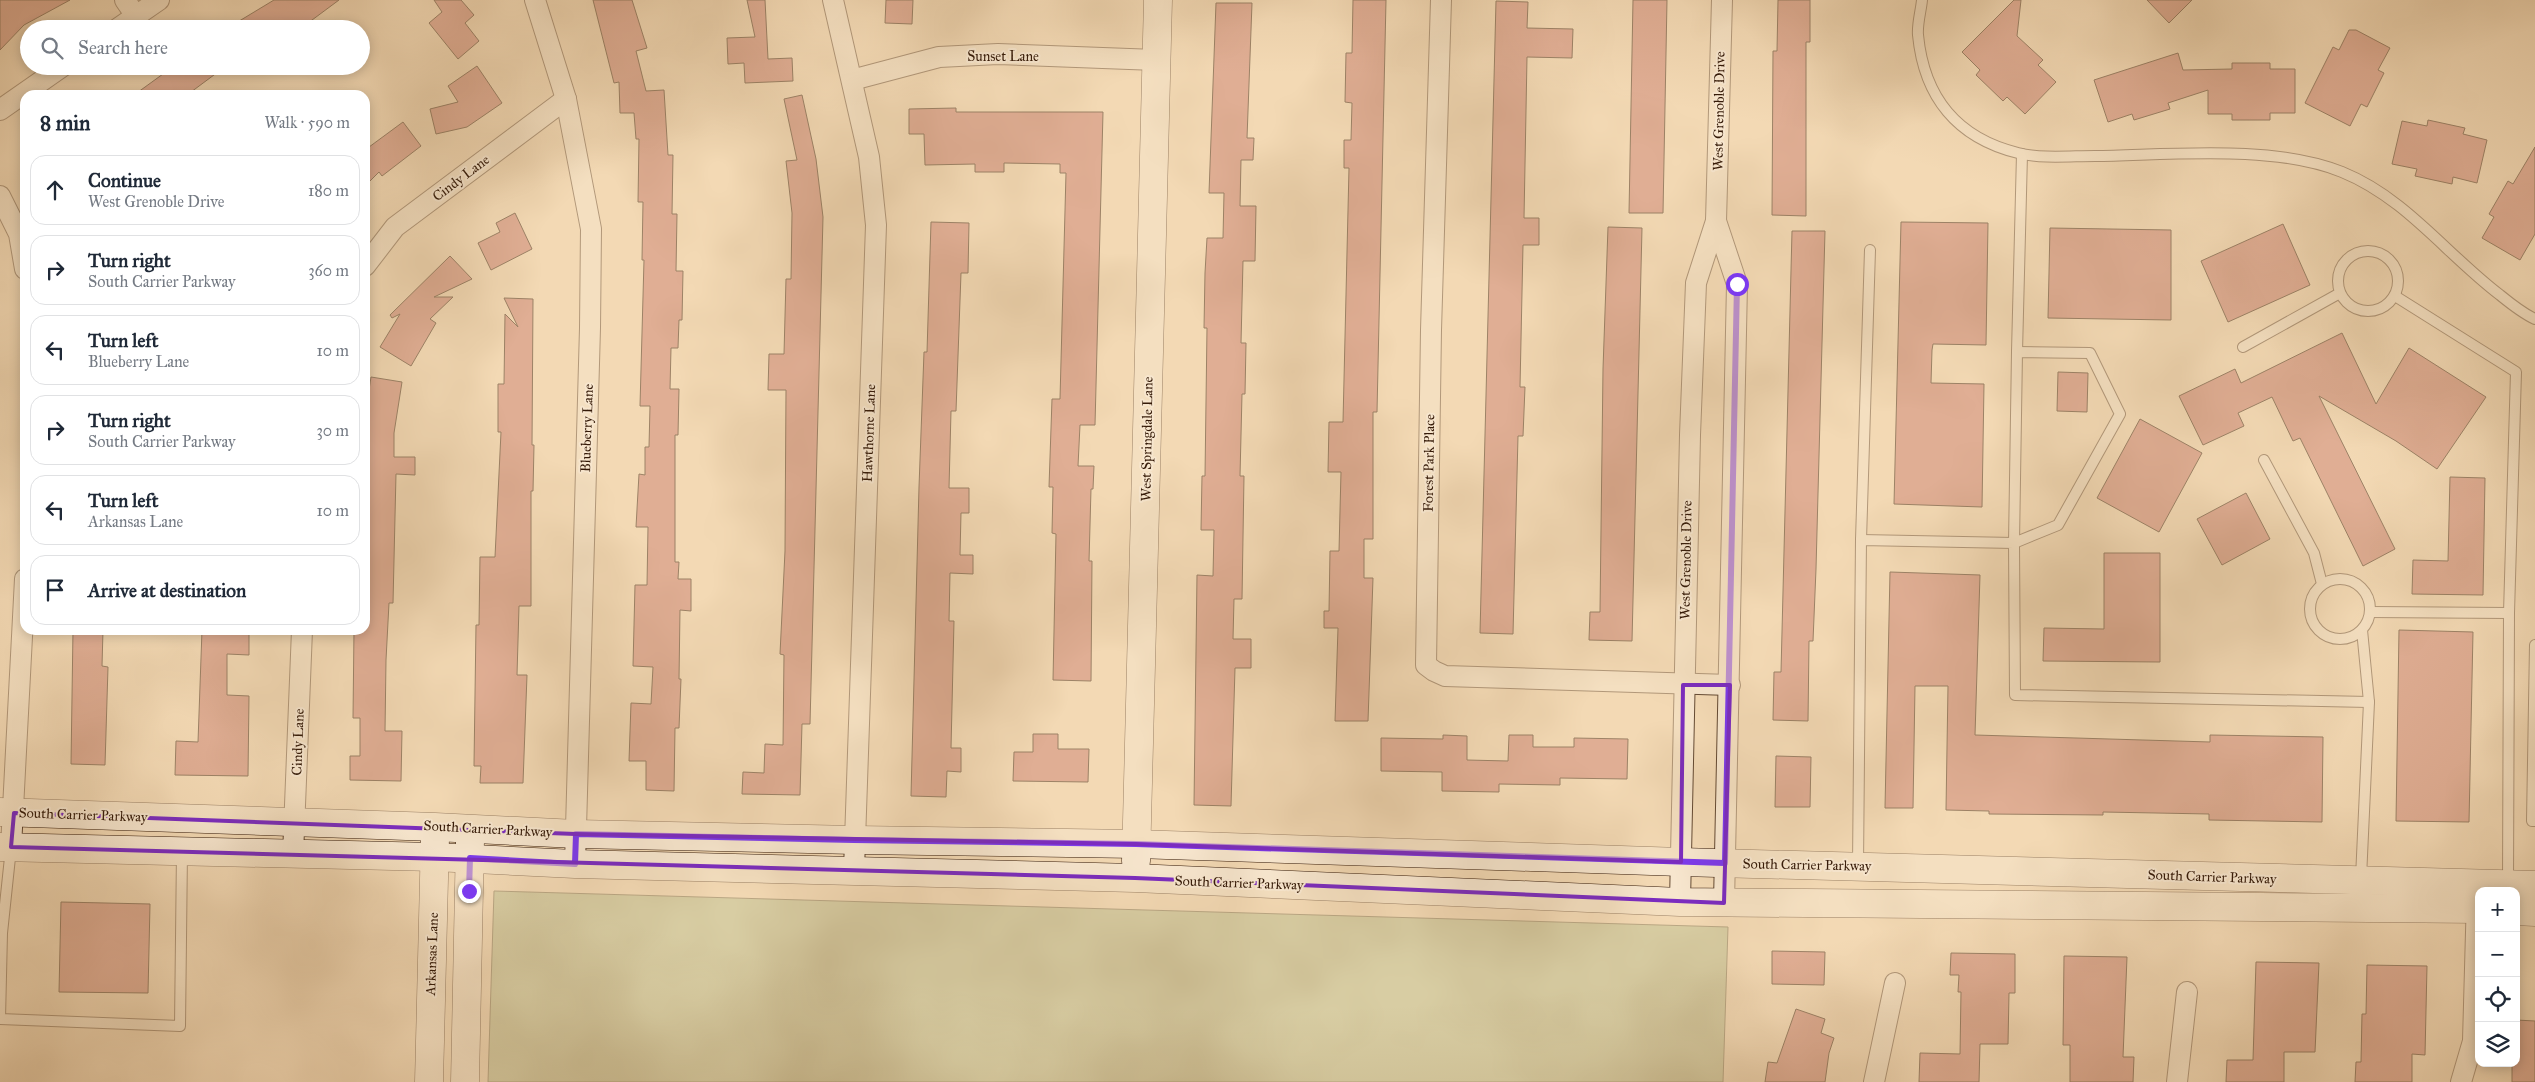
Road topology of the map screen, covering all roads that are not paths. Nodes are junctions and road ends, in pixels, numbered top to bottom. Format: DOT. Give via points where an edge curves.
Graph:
graph roads {
  1 [pos="159,0"];
  2 [pos="535,0"];
  3 [pos="833,0"];
  4 [pos="1158,0"];
  5 [pos="1440,0"];
  6 [pos="1722,0"];
  7 [pos="1922,0"];
  8 [pos="130,8"];
  9 [pos="123,20"];
  10 [pos="1156,60"];
  11 [pos="50,75"];
  12 [pos="852,80"];
  13 [pos="29,90"];
  14 [pos="20,96"];
  15 [pos="566,99"];
  16 [pos="0,110"];
  17 [pos="2022,154"];
  18 [pos="0,196"];
  19 [pos="1716,221"];
  20 [pos="20,240"];
  21 [pos="1870,250"];
  22 [pos="370,260"];
  23 [pos="2340,294"];
  24 [pos="2395,296"];
  25 [pos="2535,319"];
  26 [pos="2243,347"];
  27 [pos="2017,352"];
  28 [pos="2264,460"];
  29 [pos="1861,540"];
  30 [pos="2014,543"];
  31 [pos="2322,584"];
  32 [pos="2370,612"];
  33 [pos="2509,613"];
  34 [pos="2362,630"];
  35 [pos="21,635"];
  36 [pos="302,635"];
  37 [pos="2535,645"];
  38 [pos="1683,685"];
  39 [pos="1730,685"];
  40 [pos="2369,702"];
  41 [pos="7,812"];
  42 [pos="2535,821"];
  43 [pos="296,822"];
  44 [pos="435,827"];
  45 [pos="470,829"];
  46 [pos="576,834"];
  47 [pos="854,840"];
  48 [pos="1136,844"];
  49 [pos="6,847"];
  50 [pos="182,851"];
  51 [pos="293,854"];
  52 [pos="434,857"];
  53 [pos="470,858"];
  54 [pos="1681,862"];
  55 [pos="1725,863"];
  56 [pos="575,864"];
  57 [pos="1858,866"];
  58 [pos="854,870"];
  59 [pos="1135,878"];
  60 [pos="2361,882"];
  61 [pos="2508,884"];
  62 [pos="2535,885"];
  63 [pos="2503,887"];
  64 [pos="2475,901"];
  65 [pos="2475,901"];
  66 [pos="1680,902"];
  67 [pos="1724,903"];
  68 [pos="2520,911"];
  69 [pos="2535,912"];
  70 [pos="2477,932"];
  71 [pos="1,933"];
  72 [pos="1895,982"];
  73 [pos="2187,992"];
  74 [pos="428,1082"];
  75 [pos="465,1082"];
  76 [pos="1874,1082"];
  77 [pos="2178,1082"];
  78 [pos="2461,1082"];
  1 -- 8 [label="street"];
  2 -- 15 [label="street, Blueberry Lane"];
  3 -- 12 [label="street, Hawthorne Lane"];
  4 -- 10 [label="main road, West Springdale Lane"];
  5 -- 38 [label="street, Forest Park Place" via="1426,665 1446,676"];
  6 -- 19 [label="street, West Grenoble Drive"];
  7 -- 17 [label="lane" via="1918,33 1923,64 1934,94 1955,122 1984,142"];
  8 -- 9 [label="street"];
  10 -- 12 [label="street, Sunset Lane" via="998,54 939,57"];
  10 -- 48 [label="main road, West Springdale Lane"];
  11 -- 13 [label="street"];
  12 -- 47 [label="street, Hawthorne Lane" via="869,157 876,225"];
  14 -- 16 [label="street"];
  15 -- 22 [label="street, Cindy Lane" via="395,227"];
  15 -- 46 [label="street, Blueberry Lane" via="591,229"];
  17 -- 25 [label="lane" via="2270,156 2340,171 2370,184 2414,217 2483,282"];
  17 -- 27 [label="lane"];
  18 -- 20 [label="street"];
  19 -- 38 [label="street, West Grenoble Drive" via="1696,283"];
  19 -- 39 [label="street, West Grenoble Drive" via="1737,284"];
  21 -- 29 [label="lane"];
  23 -- 24 [label="lane" via="2350,306 2369,312 2388,304"];
  23 -- 24 [label="lane" via="2338,280 2344,262 2370,250 2389,258 2395,266 2398,286"];
  23 -- 26 [label="lane"];
  24 -- 33 [label="lane" via="2516,372"];
  27 -- 30 [label="lane"];
  27 -- 30 [label="lane" via="2090,354 2120,414 2058,524"];
  28 -- 31 [label="lane" via="2314,553"];
  29 -- 30 [label="lane"];
  29 -- 57 [label="lane"];
  30 -- 40 [label="lane" via="2015,695"];
  31 -- 32 [label="lane" via="2330,580 2350,580 2366,592"];
  31 -- 34 [label="lane" via="2310,601 2317,629 2330,637 2344,639"];
  32 -- 33 [label="lane"];
  32 -- 34 [label="lane"];
  33 -- 61 [label="lane"];
  34 -- 40 [label="lane"];
  35 -- 41 [label="street"];
  36 -- 43 [label="street, Cindy Lane"];
  37 -- 42 [label="lane" via="2532,821"];
  38 -- 39 [label="street"];
  38 -- 54 [label="street, West Grenoble Drive"];
  39 -- 55 [label="street, West Grenoble Drive"];
  40 -- 60 [label="lane"];
  41 -- 43 [label="main road, South Carrier Parkway"];
  41 -- 49 [label="street"];
  43 -- 44 [label="main road, South Carrier Parkway"];
  43 -- 51 [label="street, Cindy Lane"];
  44 -- 45 [label="main road, South Carrier Parkway"];
  44 -- 52 [label="main road, Arkansas Lane"];
  45 -- 46 [label="main road, South Carrier Parkway"];
  45 -- 53 [label="main road"];
  46 -- 47 [label="main road, South Carrier Parkway"];
  46 -- 56 [label="street, Blueberry Lane"];
  47 -- 48 [label="main road, South Carrier Parkway"];
  47 -- 58 [label="street, Hawthorne Lane"];
  48 -- 54 [label="main road, South Carrier Parkway"];
  48 -- 59 [label="main road, West Springdale Lane"];
  49 -- 50 [label="main road, South Carrier Parkway"];
  49 -- 71 [label="lane"];
  50 -- 51 [label="main road, South Carrier Parkway"];
  50 -- 71 [label="lane" via="180,1026 0,1020"];
  51 -- 52 [label="main road, South Carrier Parkway"];
  52 -- 53 [label="main road, South Carrier Parkway"];
  52 -- 74 [label="main road, Arkansas Lane"];
  53 -- 56 [label="main road, South Carrier Parkway"];
  53 -- 75 [label="main road"];
  54 -- 55 [label="main road, South Carrier Parkway"];
  54 -- 66 [label="street, West Grenoble Drive"];
  55 -- 57 [label="main road, South Carrier Parkway"];
  55 -- 67 [label="street, West Grenoble Drive"];
  56 -- 58 [label="main road, South Carrier Parkway"];
  57 -- 60 [label="main road, South Carrier Parkway"];
  58 -- 59 [label="main road, South Carrier Parkway"];
  59 -- 66 [label="main road, South Carrier Parkway"];
  60 -- 64 [label="main road, South Carrier Parkway"];
  61 -- 62 [label="main road, South Carrier Parkway"];
  61 -- 63 [label="main road, South Carrier Parkway"];
  65 -- 67 [label="main road, South Carrier Parkway"];
  66 -- 67 [label="main road, South Carrier Parkway"];
  68 -- 69 [label="main road"];
  70 -- 78 [label="street" via="2473,1041"];
  72 -- 76 [label="street"];
  73 -- 77 [label="street"];
}
